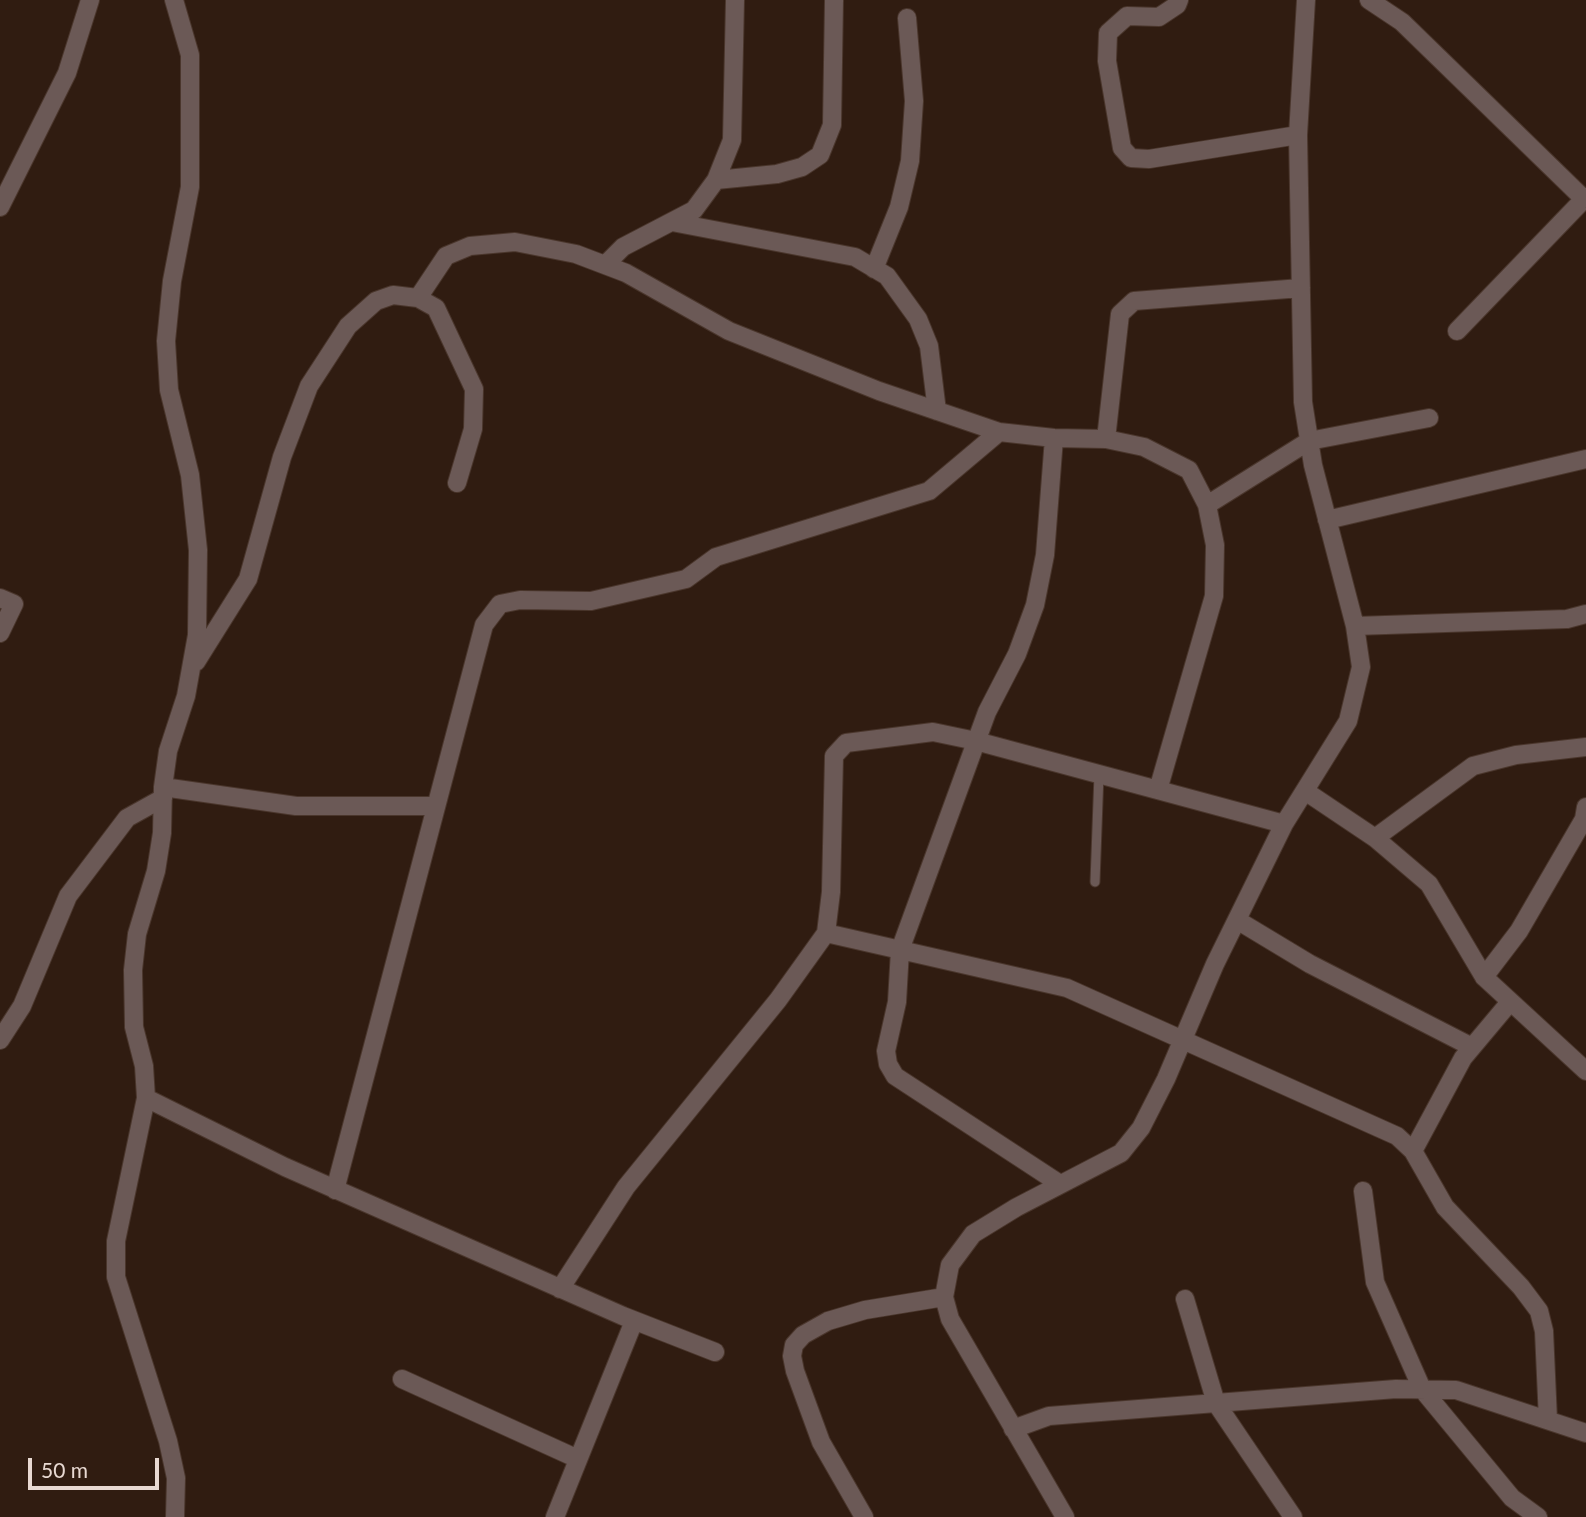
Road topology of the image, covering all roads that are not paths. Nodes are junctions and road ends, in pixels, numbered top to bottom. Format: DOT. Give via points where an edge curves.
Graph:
graph roads {
  1 [pos="90,0"];
  2 [pos="174,0"];
  3 [pos="735,0"];
  4 [pos="834,0"];
  5 [pos="1179,0"];
  6 [pos="1306,0"];
  7 [pos="1369,0"];
  8 [pos="907,18"];
  9 [pos="1298,135"];
  10 [pos="716,180"];
  11 [pos="1585,198"];
  12 [pos="0,207"];
  13 [pos="672,222"];
  14 [pos="605,265"];
  15 [pos="874,269"];
  16 [pos="1301,288"];
  17 [pos="418,298"];
  18 [pos="1457,331"];
  19 [pos="937,411"];
  20 [pos="1429,418"];
  21 [pos="999,432"];
  22 [pos="1054,438"];
  23 [pos="1106,439"];
  24 [pos="1309,441"];
  25 [pos="1586,459"];
  26 [pos="457,483"];
  27 [pos="1207,505"];
  28 [pos="1327,520"];
  29 [pos="0,598"];
  30 [pos="1586,614"];
  31 [pos="1355,626"];
  32 [pos="0,634"];
  33 [pos="191,671"];
  34 [pos="976,741"];
  35 [pos="1586,747"];
  36 [pos="1099,774"];
  37 [pos="1158,790"];
  38 [pos="1305,791"];
  39 [pos="163,792"];
  40 [pos="436,806"];
  41 [pos="1586,807"];
  42 [pos="1284,824"];
  43 [pos="1375,838"];
  44 [pos="1094,882"];
  45 [pos="1237,920"];
  46 [pos="826,933"];
  47 [pos="900,950"];
  48 [pos="1484,977"];
  49 [pos="1510,1002"];
  50 [pos="1183,1038"];
  51 [pos="0,1040"];
  52 [pos="1472,1047"];
  53 [pos="1586,1071"];
  54 [pos="146,1098"];
  55 [pos="1413,1151"];
  56 [pos="1060,1184"];
  57 [pos="335,1190"];
  58 [pos="1363,1191"];
  59 [pos="560,1289"];
  60 [pos="944,1297"];
  61 [pos="1185,1299"];
  62 [pos="634,1321"];
  63 [pos="715,1352"];
  64 [pos="402,1379"];
  65 [pos="1422,1389"];
  66 [pos="1216,1403"];
  67 [pos="1548,1420"];
  68 [pos="1013,1429"];
  69 [pos="1586,1432"];
  70 [pos="578,1460"];
  71 [pos="175,1517"];
  72 [pos="555,1517"];
  73 [pos="864,1517"];
  74 [pos="1065,1517"];
  75 [pos="1293,1517"];
  76 [pos="1538,1517"];
  1 -- 12 [label="street" via="67,73"];
  2 -- 33 [label="street" via="190,55 190,187 166,341 169,390 190,475 198,550 197,635"];
  3 -- 10 [label="street" via="732,140"];
  4 -- 10 [label="street" via="831,125 820,155 802,167 777,174"];
  5 -- 9 [label="street" via="1158,17 1127,16 1108,33 1107,61 1122,148 1131,158 1149,159"];
  6 -- 9 [label="street"];
  7 -- 11 [label="street" via="1402,22"];
  8 -- 15 [label="street" via="914,102 911,161 899,207"];
  9 -- 16 [label="street"];
  10 -- 13 [label="street" via="694,210"];
  11 -- 18 [label="street"];
  13 -- 14 [label="street" via="623,247"];
  13 -- 15 [label="street" via="855,257"];
  14 -- 17 [label="street" via="515,242 470,246 446,256"];
  14 -- 19 [label="street" via="729,331"];
  15 -- 19 [label="street" via="887,276 918,319 929,346"];
  16 -- 23 [label="street" via="1134,301 1120,314"];
  16 -- 24 [label="street" via="1303,402"];
  17 -- 26 [label="street" via="436,309 474,389 473,429"];
  17 -- 33 [label="street" via="393,295 376,301 348,326 309,386 282,457 248,579"];
  19 -- 21 [label="street"];
  20 -- 24 [label="street"];
  21 -- 22 [label="street"];
  21 -- 40 [label="street" via="929,491 716,557 686,579 591,601 500,604 484,625"];
  22 -- 23 [label="street"];
  22 -- 34 [label="street" via="1045,555 1035,605"];
  23 -- 27 [label="street" via="1143,447 1189,470"];
  24 -- 27 [label="street"];
  24 -- 28 [label="street"];
  25 -- 28 [label="street"];
  27 -- 37 [label="street" via="1215,545 1214,596"];
  28 -- 31 [label="street"];
  29 -- 32 [label="street" via="14,604"];
  30 -- 31 [label="street" via="1567,619"];
  31 -- 38 [label="street" via="1361,667 1348,721"];
  33 -- 39 [label="street"];
  34 -- 36 [label="street"];
  34 -- 46 [label="street" via="933,732 846,743 834,756"];
  34 -- 47 [label="street"];
  35 -- 43 [label="street" via="1516,755 1473,766"];
  36 -- 37 [label="street"];
  36 -- 44 [label="lane"];
  37 -- 42 [label="street"];
  38 -- 42 [label="street"];
  38 -- 43 [label="street"];
  39 -- 40 [label="street" via="296,806"];
  39 -- 51 [label="street" via="127,818 68,896 22,1006"];
  39 -- 54 [label="street" via="156,871 137,934 133,970 134,1027"];
  40 -- 57 [label="street"];
  41 -- 48 [label="street" via="1584,819 1519,931"];
  42 -- 45 [label="street"];
  43 -- 48 [label="street" via="1429,884"];
  45 -- 50 [label="street"];
  45 -- 52 [label="street" via="1310,964"];
  46 -- 47 [label="street"];
  46 -- 59 [label="street" via="778,1000 626,1187"];
  47 -- 50 [label="street" via="1068,988"];
  47 -- 56 [label="street" via="897,1002 886,1051 895,1076"];
  48 -- 49 [label="street"];
  49 -- 52 [label="street"];
  49 -- 53 [label="street"];
  50 -- 55 [label="street" via="1397,1136"];
  50 -- 56 [label="street" via="1141,1128 1121,1153"];
  52 -- 55 [label="street"];
  54 -- 57 [label="street"];
  54 -- 71 [label="street" via="116,1241 116,1277 168,1441 176,1478"];
  55 -- 67 [label="street" via="1445,1207 1539,1311 1545,1331"];
  56 -- 60 [label="street" via="973,1234 950,1265"];
  57 -- 59 [label="street"];
  58 -- 65 [label="street" via="1375,1282"];
  59 -- 62 [label="street"];
  60 -- 68 [label="street" via="950,1319"];
  60 -- 73 [label="street" via="828,1321 794,1345 795,1371 821,1442"];
  61 -- 66 [label="street"];
  62 -- 63 [label="street"];
  62 -- 70 [label="street"];
  64 -- 70 [label="street"];
  65 -- 66 [label="street"];
  65 -- 67 [label="street" via="1456,1390"];
  65 -- 76 [label="street" via="1512,1498"];
  66 -- 68 [label="street" via="1049,1416"];
  66 -- 75 [label="street"];
  67 -- 69 [label="street"];
  68 -- 74 [label="street"];
  70 -- 72 [label="street"];
}
